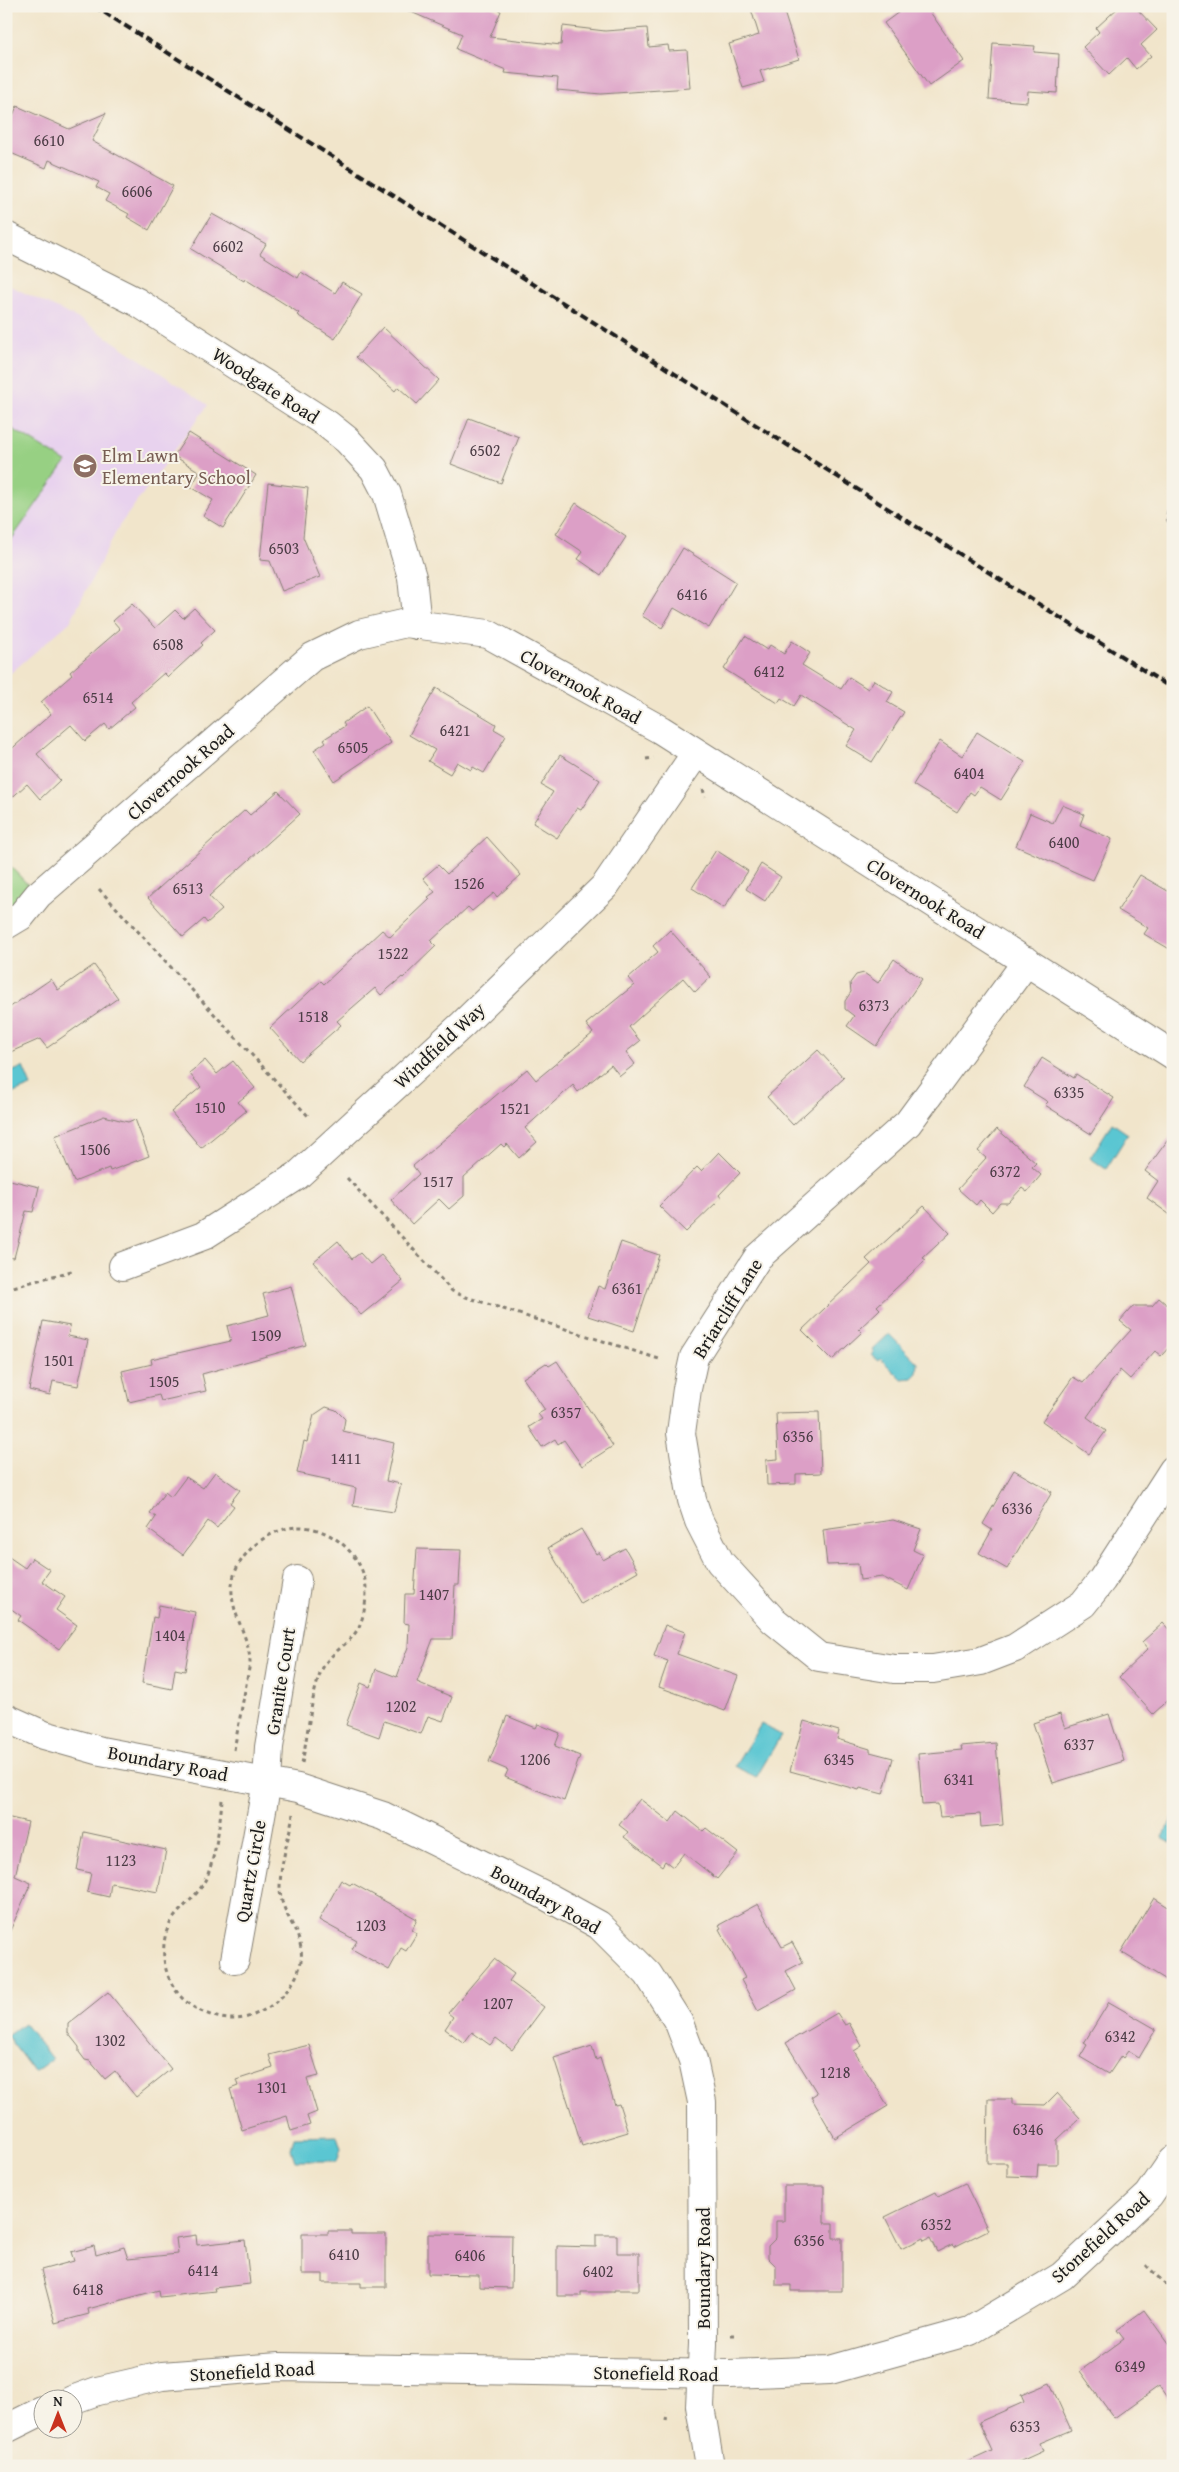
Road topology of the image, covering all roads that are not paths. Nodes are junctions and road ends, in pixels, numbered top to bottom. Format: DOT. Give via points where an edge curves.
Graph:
graph roads {
  1 [pos="6,236"];
  2 [pos="417,625"];
  3 [pos="696,753"];
  4 [pos="6,926"];
  5 [pos="1027,961"];
  6 [pos="1173,1055"];
  7 [pos="123,1266"];
  8 [pos="1173,1470"];
  9 [pos="297,1580"];
  10 [pos="6,1718"];
  11 [pos="267,1782"];
  12 [pos="236,1960"];
  13 [pos="1173,2160"];
  14 [pos="700,2374"];
  15 [pos="82,2396"];
  16 [pos="32,2416"];
  17 [pos="6,2429"];
  18 [pos="710,2466"];
  1 -- 2 [label="street, Woodgate Road" via="137,302 347,440 374,469 387,494 412,577"];
  2 -- 3 [label="street, Clovernook Road" via="488,634 661,730"];
  2 -- 4 [label="street, Clovernook Road" via="406,623 359,634 312,657"];
  3 -- 5 [label="street, Clovernook Road"];
  3 -- 7 [label="street, Windfield Way" via="605,886 463,1024 297,1176 203,1236"];
  5 -- 6 [label="street, Clovernook Road"];
  5 -- 8 [label="street, Briarcliff Lane" via="908,1123 758,1257 694,1357 681,1433 692,1500 720,1562 773,1620 819,1656 894,1669 933,1669 981,1661 1015,1648 1083,1604"];
  9 -- 11 [label="street, Granite Court" via="269,1746"];
  10 -- 11 [label="street, Boundary Road" via="44,1735 101,1751"];
  11 -- 12 [label="street, Quartz Circle"];
  11 -- 14 [label="street, Boundary Road" via="298,1788 383,1816 548,1897 599,1925 648,1974 679,2023 693,2060 702,2102 703,2344"];
  13 -- 14 [label="street, Stonefield Road" via="1149,2195 1062,2276 970,2331 830,2370"];
  14 -- 15 [label="street, Stonefield Road" via="270,2367 162,2376"];
  14 -- 18 [label="street, Boundary Road" via="700,2406"];
  16 -- 17 [label="street"];
}
